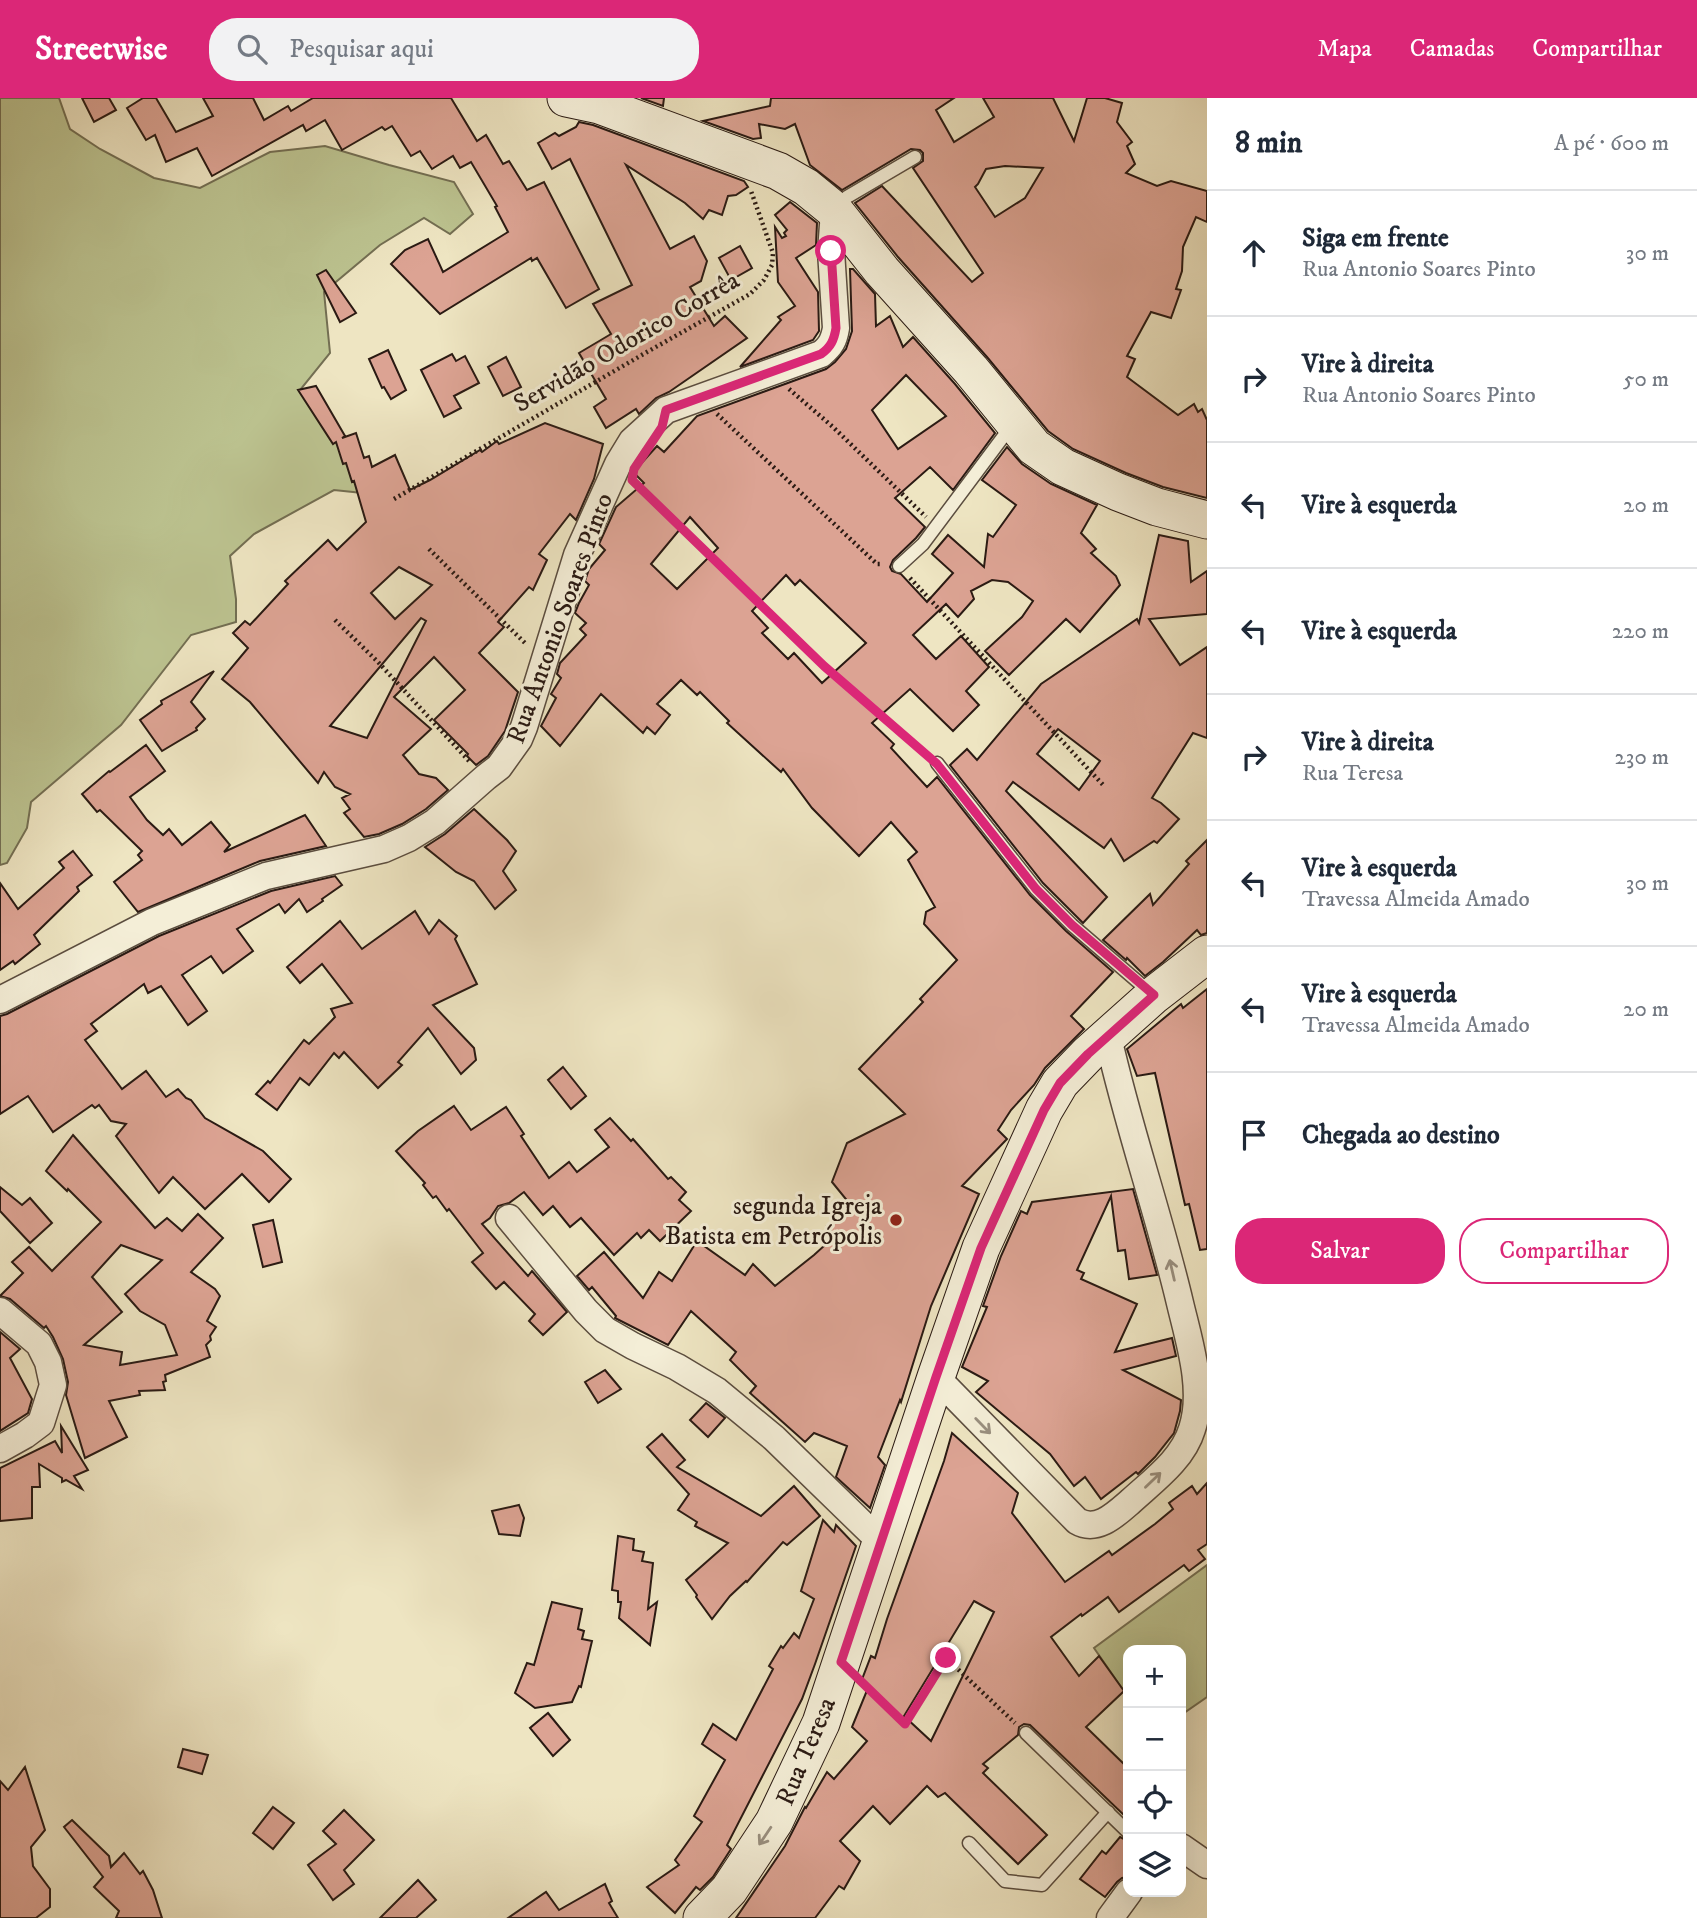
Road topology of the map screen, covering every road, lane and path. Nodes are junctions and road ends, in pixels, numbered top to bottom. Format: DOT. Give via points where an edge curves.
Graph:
graph roads {
  1 [pos="592,100"];
  2 [pos="915,157"];
  3 [pos="738,158"];
  4 [pos="834,210"];
  5 [pos="771,372"];
  6 [pos="699,398"];
  7 [pos="1014,422"];
  8 [pos="632,480"];
  9 [pos="394,499"];
  10 [pos="1207,520"];
  11 [pos="937,527"];
  12 [pos="429,549"];
  13 [pos="899,566"];
  14 [pos="335,620"];
  15 [pos="526,643"];
  16 [pos="937,764"];
  17 [pos="485,777"];
  18 [pos="1105,787"];
  19 [pos="1207,954"];
  20 [pos="1154,995"];
  21 [pos="0,1000"];
  22 [pos="1108,1037"];
  23 [pos="509,1218"];
  24 [pos="0,1311"];
  25 [pos="936,1377"];
  26 [pos="0,1449"];
  27 [pos="882,1543"];
  28 [pos="841,1662"];
  29 [pos="1026,1733"];
  30 [pos="1108,1812"];
  31 [pos="1123,1827"];
  32 [pos="969,1843"];
  33 [pos="1186,1850"];
  34 [pos="1207,1864"];
  35 [pos="1125,1897"];
  36 [pos="702,1918"];
  37 [pos="1110,1918"];
  1 -- 3 [label="main road"];
  2 -- 4 [label="lane" via="847,197"];
  3 -- 4 [label="main road" via="778,171"];
  3 -- 9 [label="path, Servidão Odorico Corrêa" via="773,253 764,280 750,295"];
  4 -- 5 [label="street, Rua Antonio Soares Pinto" via="834,340 821,354"];
  4 -- 7 [label="main road"];
  5 -- 6 [label="street, Rua Antonio Soares Pinto"];
  5 -- 11 [label="path"];
  6 -- 13 [label="path" via="877,565"];
  6 -- 17 [label="street, Rua Antonio Soares Pinto" via="655,418 632,441 618,464 577,555 519,739 499,767"];
  7 -- 10 [label="main road" via="1034,447 1063,467 1157,507"];
  7 -- 11 [label="lane"];
  8 -- 16 [label="path" via="824,666"];
  11 -- 13 [label="lane"];
  12 -- 15 [label="path"];
  13 -- 18 [label="path"];
  14 -- 17 [label="path"];
  16 -- 20 [label="lane" via="1036,889"];
  17 -- 21 [label="street, Rua Antonio Soares Pinto" via="435,822 409,838 383,849 266,876 152,922"];
  19 -- 20 [label="main road, Rua Teresa"];
  20 -- 22 [label="main road, Rua Teresa"];
  22 -- 25 [label="main road, Rua Teresa" via="1060,1083 1044,1110 981,1248"];
  25 -- 22 [label="street, one-way" via="1082,1525 1096,1525 1122,1509 1182,1450 1193,1428 1193,1360"];
  23 -- 27 [label="street" via="605,1330 717,1391 774,1438"];
  24 -- 26 [label="street" via="39,1343 53,1385 41,1423"];
  25 -- 27 [label="main road, Rua Teresa"];
  27 -- 28 [label="main road, Rua Teresa"];
  28 -- 29 [label="path" via="905,1724 946,1658"];
  28 -- 36 [label="main road, Rua Teresa, one-way" via="821,1723 774,1822 729,1890"];
  29 -- 30 [label="lane"];
  30 -- 31 [label="lane"];
  30 -- 32 [label="lane" via="1042,1885 1006,1881"];
  33 -- 34 [label="street"];
  35 -- 37 [label="street"];
}
